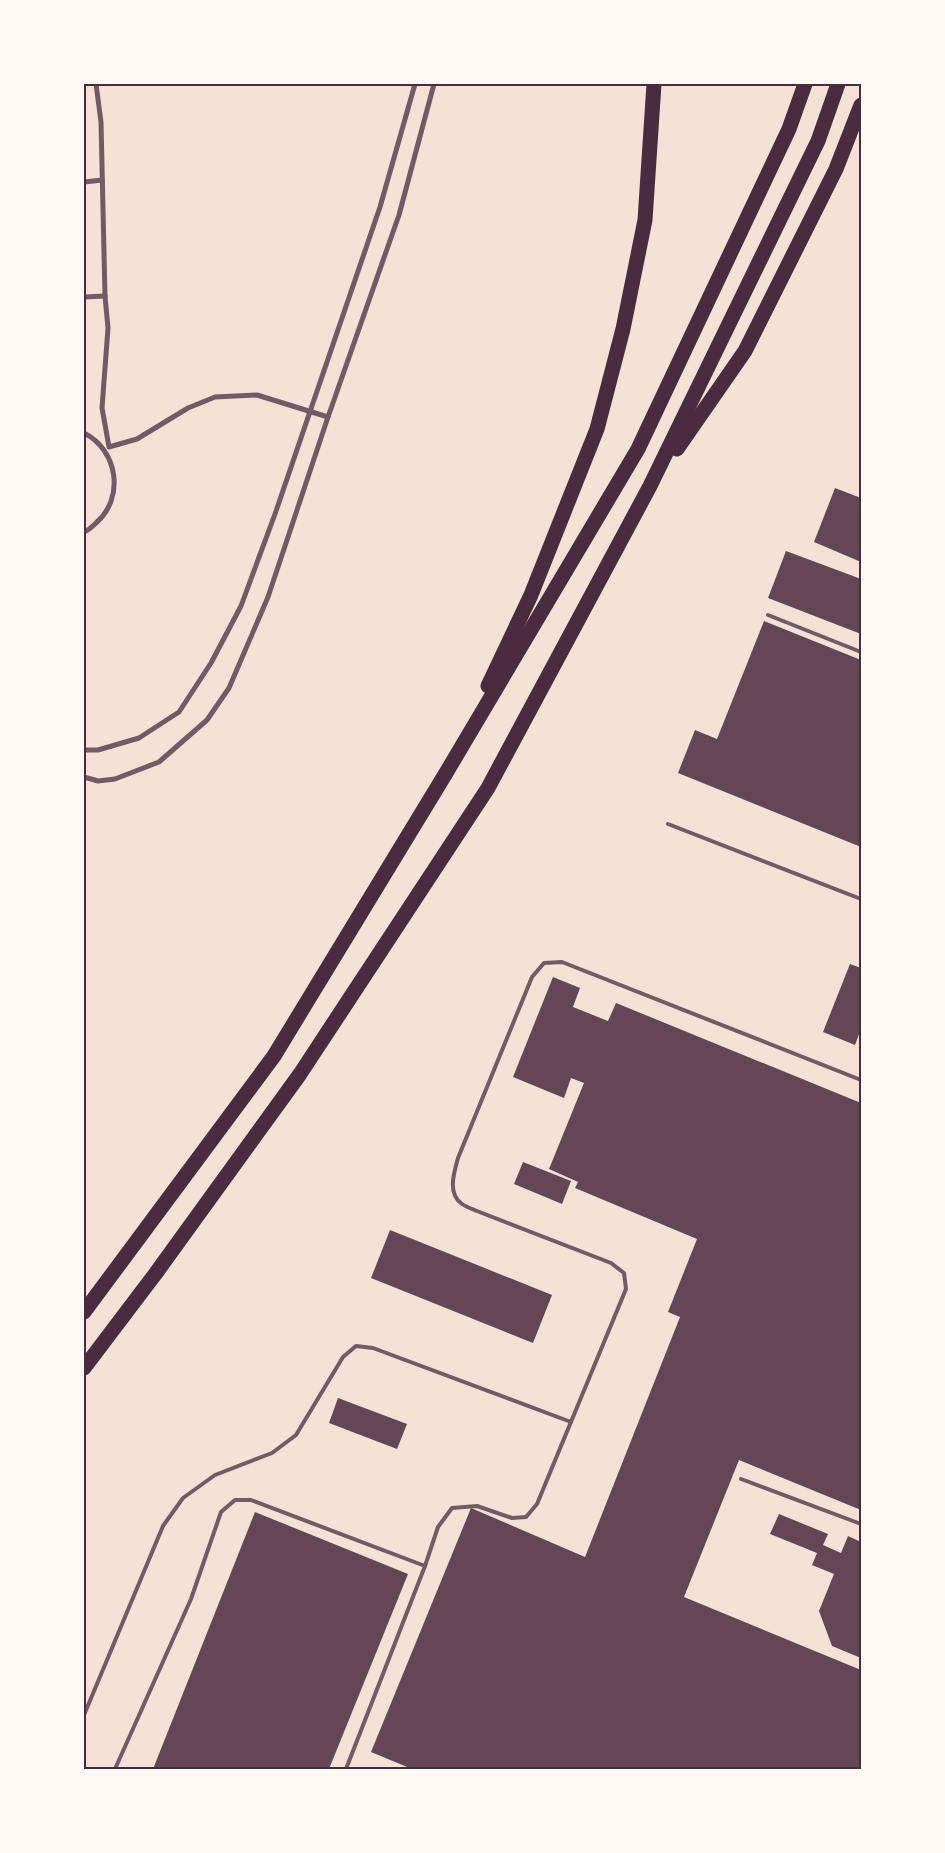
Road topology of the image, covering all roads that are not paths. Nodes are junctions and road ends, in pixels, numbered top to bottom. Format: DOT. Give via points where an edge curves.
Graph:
graph roads {
  1 [pos="96,84"];
  2 [pos="415,84"];
  3 [pos="434,84"];
  4 [pos="654,84"];
  5 [pos="805,84"];
  6 [pos="838,84"];
  7 [pos="861,106"];
  8 [pos="102,180"];
  9 [pos="84,182"];
  10 [pos="105,296"];
  11 [pos="84,297"];
  12 [pos="310,412"];
  13 [pos="328,417"];
  14 [pos="84,433"];
  15 [pos="109,447"];
  16 [pos="107,454"];
  17 [pos="650,486"];
  18 [pos="84,532"];
  19 [pos="768,615"];
  20 [pos="861,652"];
  21 [pos="84,750"];
  22 [pos="446,772"];
  23 [pos="84,777"];
  24 [pos="668,824"];
  25 [pos="861,899"];
  26 [pos="861,1080"];
  27 [pos="84,1312"];
  28 [pos="84,1368"];
  29 [pos="571,1422"];
  30 [pos="742,1480"];
  31 [pos="861,1524"];
  32 [pos="424,1566"];
  33 [pos="84,1715"];
  34 [pos="115,1769"];
  35 [pos="346,1769"];
  1 -- 8 [label="street" via="101,122"];
  2 -- 12 [label="street" via="380,207"];
  3 -- 13 [label="street" via="399,215"];
  4 -- 22 [label="highway" via="646,220 597,430 531,595"];
  5 -- 22 [label="highway" via="789,129 638,449"];
  6 -- 17 [label="highway" via="818,141"];
  7 -- 17 [label="highway" via="836,169 745,351"];
  8 -- 9 [label="street"];
  8 -- 10 [label="street"];
  10 -- 11 [label="street"];
  10 -- 15 [label="street" via="108,328 102,408"];
  12 -- 13 [label="street"];
  12 -- 15 [label="street" via="257,395 215,397 188,408 138,439"];
  12 -- 21 [label="street" via="241,606 192,694 179,712 139,738 98,750"];
  13 -- 23 [label="street" via="268,597 229,688 207,720 159,762 115,780 98,781"];
  14 -- 16 [label="street"];
  15 -- 16 [label="street"];
  16 -- 18 [label="street" via="115,474 114,496 104,516"];
  17 -- 28 [label="highway" via="488,788 300,1074"];
  19 -- 20 [label="lane"];
  22 -- 27 [label="highway" via="274,1056"];
  24 -- 25 [label="lane"];
  26 -- 29 [label="lane" via="562,962 544,963 532,977 452,1180 461,1204 610,1263 624,1273 626,1289"];
  29 -- 32 [label="lane" via="537,1504 526,1517 512,1518 477,1506 452,1508 438,1527"];
  29 -- 33 [label="lane" via="373,1348 356,1346 343,1357 296,1435 272,1454 215,1475 183,1498 163,1526"];
  30 -- 31 [label="lane"];
  32 -- 34 [label="lane" via="251,1500 235,1500 221,1512 191,1599"];
  32 -- 35 [label="lane"];
}
